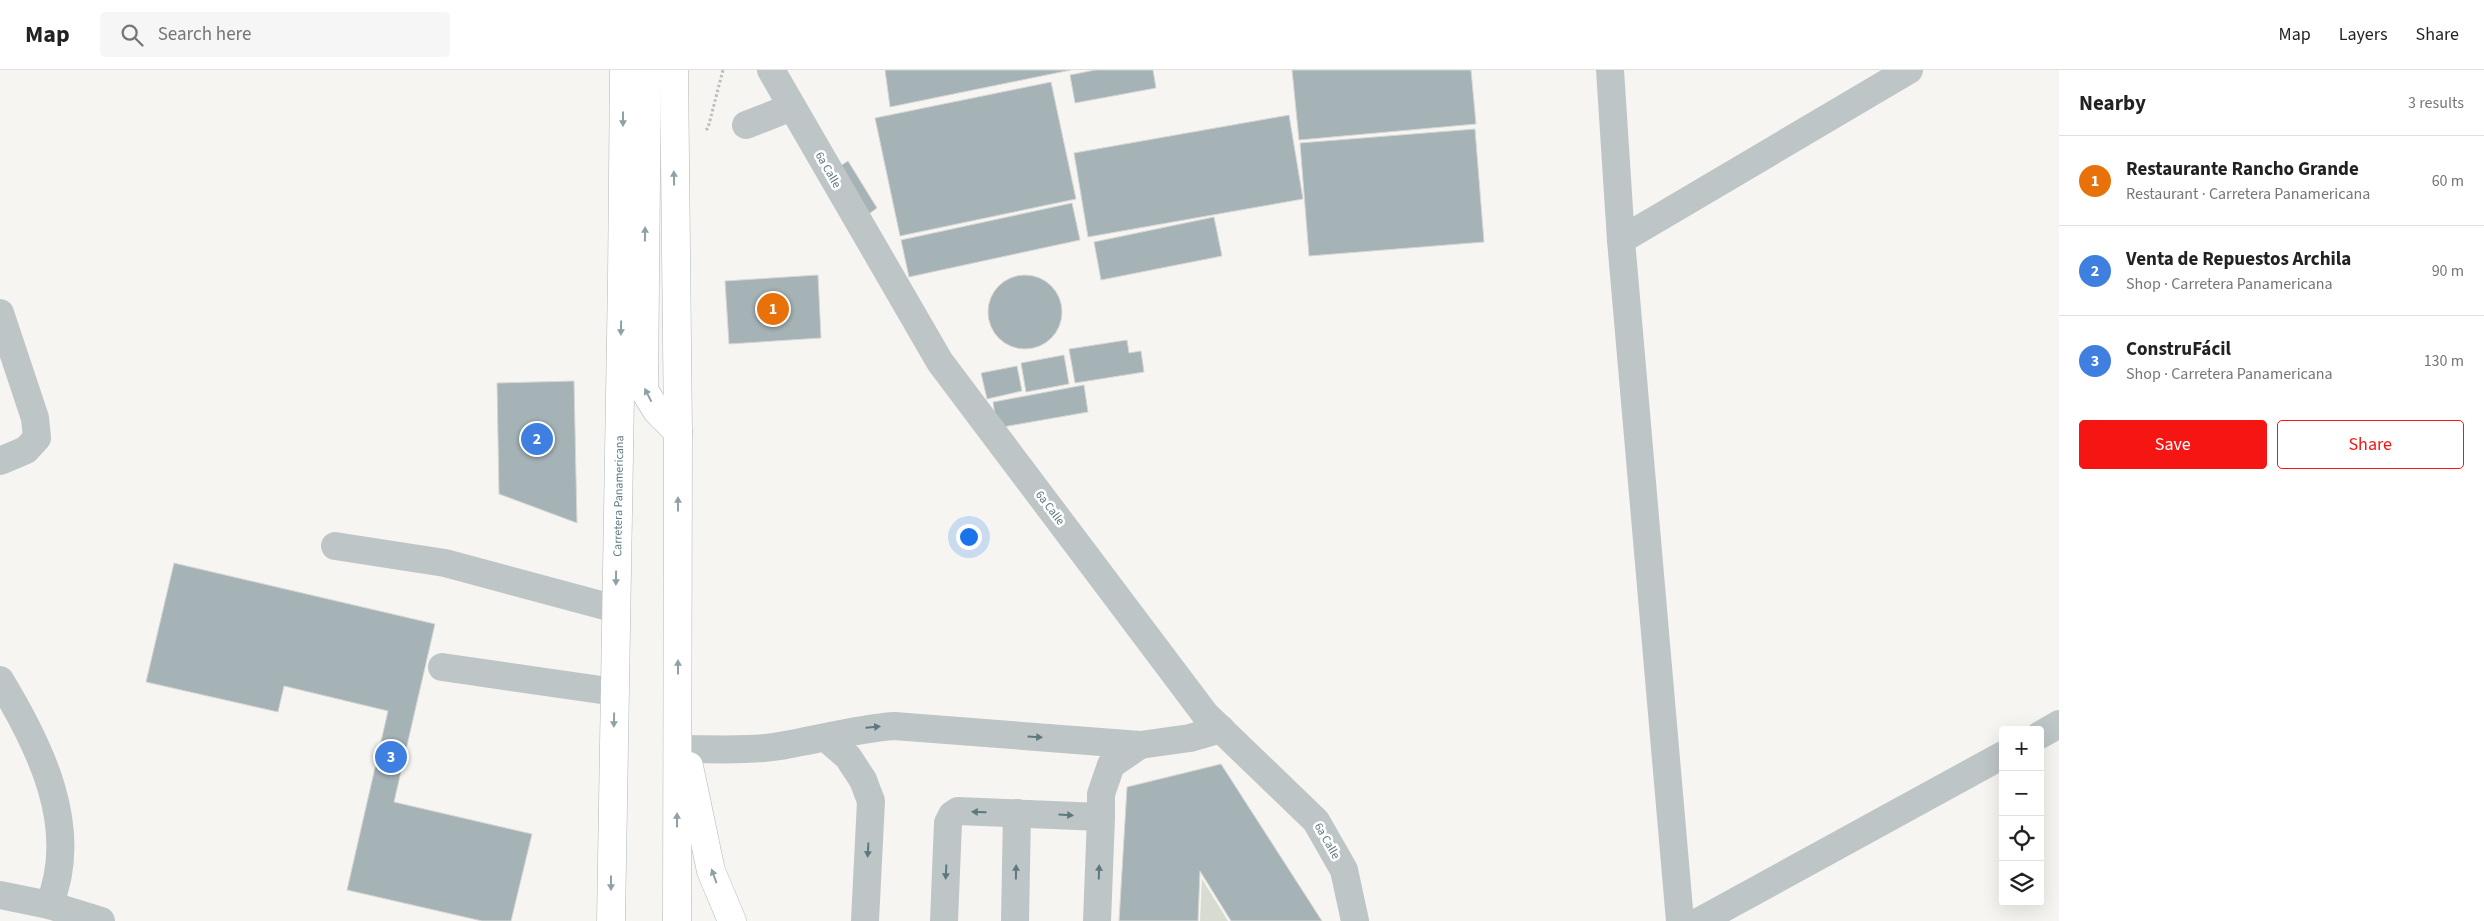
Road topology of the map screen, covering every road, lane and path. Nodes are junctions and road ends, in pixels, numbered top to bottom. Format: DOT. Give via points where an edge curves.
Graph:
graph roads {
  1 [pos="624,70"];
  2 [pos="647,70"];
  3 [pos="674,70"];
  4 [pos="723,70"];
  5 [pos="771,70"];
  6 [pos="1610,70"];
  7 [pos="1909,70"];
  8 [pos="792,107"];
  9 [pos="746,125"];
  10 [pos="708,128"];
  11 [pos="1621,240"];
  12 [pos="0,314"];
  13 [pos="678,432"];
  14 [pos="0,461"];
  15 [pos="335,546"];
  16 [pos="616,609"];
  17 [pos="442,667"];
  18 [pos="0,680"];
  19 [pos="615,692"];
  20 [pos="678,715"];
  21 [pos="2059,724"];
  22 [pos="1221,729"];
  23 [pos="2044,733"];
  24 [pos="826,738"];
  25 [pos="1140,745"];
  26 [pos="685,749"];
  27 [pos="1999,757"];
  28 [pos="1017,813"];
  29 [pos="1101,817"];
  30 [pos="0,894"];
  31 [pos="49,905"];
  32 [pos="101,921"];
  33 [pos="611,921"];
  34 [pos="677,921"];
  35 [pos="732,921"];
  36 [pos="865,921"];
  37 [pos="944,921"];
  38 [pos="1015,921"];
  39 [pos="1097,921"];
  40 [pos="1355,921"];
  41 [pos="1680,921"];
  42 [pos="1700,921"];
  1 -- 16 [label="highway, Carretera Panamericana, one-way"];
  13 -- 2 [label="highway, one-way" via="657,411 644,390"];
  13 -- 3 [label="highway, one-way"];
  4 -- 10 [label="path"];
  5 -- 8 [label="street, 6a Calle"];
  6 -- 11 [label="street"];
  7 -- 11 [label="street"];
  8 -- 9 [label="street"];
  8 -- 22 [label="street, 6a Calle" via="940,362 1205,714"];
  11 -- 41 [label="street"];
  12 -- 14 [label="street" via="35,418 37,438 26,450"];
  20 -- 13 [label="highway, one-way"];
  15 -- 16 [label="street" via="445,563"];
  16 -- 19 [label="highway, Carretera Panamericana"];
  17 -- 19 [label="street"];
  18 -- 31 [label="street" via="40,756 57,804 60,849 56,888"];
  19 -- 33 [label="highway, Carretera Panamericana, one-way"];
  20 -- 26 [label="highway"];
  34 -- 20 [label="highway, one-way"];
  21 -- 23 [label="street"];
  22 -- 25 [label="street" via="1190,738"];
  22 -- 40 [label="street, 6a Calle" via="1316,821 1344,870"];
  24 -- 25 [label="street, one-way" via="859,728 894,726"];
  24 -- 26 [label="street" via="770,747"];
  24 -- 36 [label="street, one-way" via="848,757 863,780 871,801"];
  25 -- 29 [label="street" via="1111,765 1101,794"];
  35 -- 26 [label="highway, one-way" via="712,872"];
  27 -- 42 [label="street"];
  28 -- 29 [label="street, one-way"];
  28 -- 37 [label="street, one-way" via="958,811 952,815 948,823"];
  38 -- 28 [label="street, one-way"];
  39 -- 29 [label="street, one-way"];
  30 -- 31 [label="street"];
  31 -- 32 [label="street"];
}
